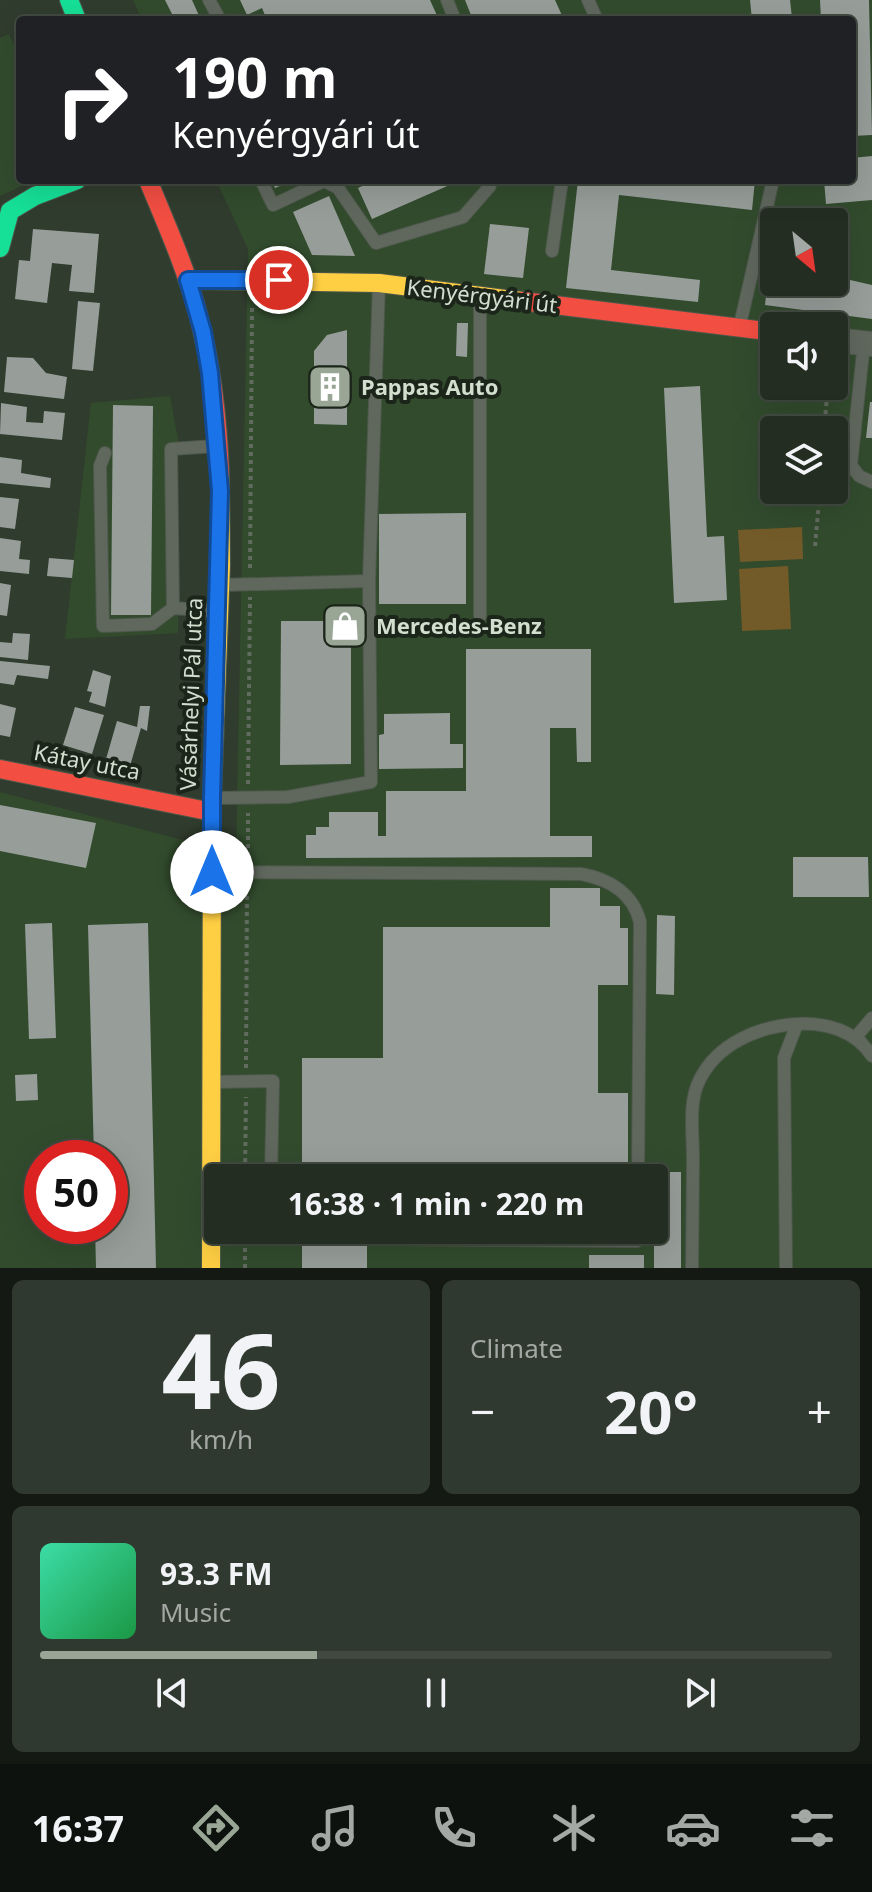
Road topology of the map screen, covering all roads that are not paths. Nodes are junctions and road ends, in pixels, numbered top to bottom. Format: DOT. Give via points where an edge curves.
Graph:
graph roads {
  1 [pos="66,184"];
  2 [pos="150,184"];
  3 [pos="263,184"];
  4 [pos="318,184"];
  5 [pos="330,184"];
  6 [pos="490,184"];
  7 [pos="561,184"];
  8 [pos="772,184"];
  9 [pos="5,210"];
  10 [pos="0,248"];
  11 [pos="552,251"];
  12 [pos="188,280"];
  13 [pos="379,283"];
  14 [pos="480,296"];
  15 [pos="739,328"];
  16 [pos="760,330"];
  17 [pos="848,342"];
  18 [pos="868,344"];
  19 [pos="218,446"];
  20 [pos="105,453"];
  21 [pos="872,482"];
  22 [pos="369,581"];
  23 [pos="219,585"];
  24 [pos="173,608"];
  25 [pos="218,611"];
  26 [pos="480,616"];
  27 [pos="0,769"];
  28 [pos="212,805"];
  29 [pos="212,872"];
  30 [pos="872,1018"];
  31 [pos="797,1024"];
  32 [pos="855,1038"];
  33 [pos="872,1050"];
  34 [pos="872,1056"];
  35 [pos="211,1082"];
  36 [pos="211,1164"];
  37 [pos="271,1164"];
  38 [pos="638,1164"];
  39 [pos="211,1244"];
  40 [pos="211,1268"];
  41 [pos="692,1268"];
  42 [pos="786,1268"];
  1 -- 9 [label="main road"];
  2 -- 12 [label="main road, Vásárhelyi Pál utca"];
  3 -- 4 [label="lane" via="273,205"];
  5 -- 6 [label="lane" via="376,243 463,217"];
  7 -- 11 [label="lane"];
  8 -- 15 [label="lane"];
  9 -- 10 [label="main road"];
  12 -- 13 [label="main road, Kenyérgyári út"];
  12 -- 19 [label="main road, Vásárhelyi Pál utca" via="203,332"];
  13 -- 14 [label="main road, Kenyérgyári út"];
  13 -- 22 [label="lane"];
  14 -- 15 [label="main road, Kenyérgyári út"];
  14 -- 26 [label="lane"];
  15 -- 16 [label="main road, Kenyérgyári út"];
  17 -- 18 [label="street"];
  18 -- 21 [label="lane" via="851,465"];
  19 -- 23 [label="main road, Vásárhelyi Pál utca"];
  19 -- 24 [label="lane" via="171,449"];
  20 -- 24 [label="lane" via="100,466 103,626 152,624"];
  22 -- 23 [label="lane"];
  22 -- 28 [label="lane" via="371,782"];
  23 -- 25 [label="main road, Vásárhelyi Pál utca"];
  24 -- 25 [label="lane"];
  25 -- 28 [label="main road, Vásárhelyi Pál utca"];
  27 -- 28 [label="main road, Kátay utca"];
  28 -- 29 [label="main road, Vásárhelyi Pál utca"];
  29 -- 35 [label="main road, Vásárhelyi Pál utca"];
  29 -- 38 [label="lane" via="581,874 614,886 636,907 640,922"];
  30 -- 32 [label="lane"];
  31 -- 32 [label="lane" via="834,1028"];
  31 -- 41 [label="lane" via="743,1037 700,1079 693,1108"];
  31 -- 42 [label="lane" via="784,1058"];
  32 -- 33 [label="lane"];
  32 -- 34 [label="lane"];
  35 -- 36 [label="main road, Vásárhelyi Pál utca"];
  35 -- 37 [label="lane" via="273,1081"];
  39 -- 40 [label="main road, Vásárhelyi Pál utca"];
}
